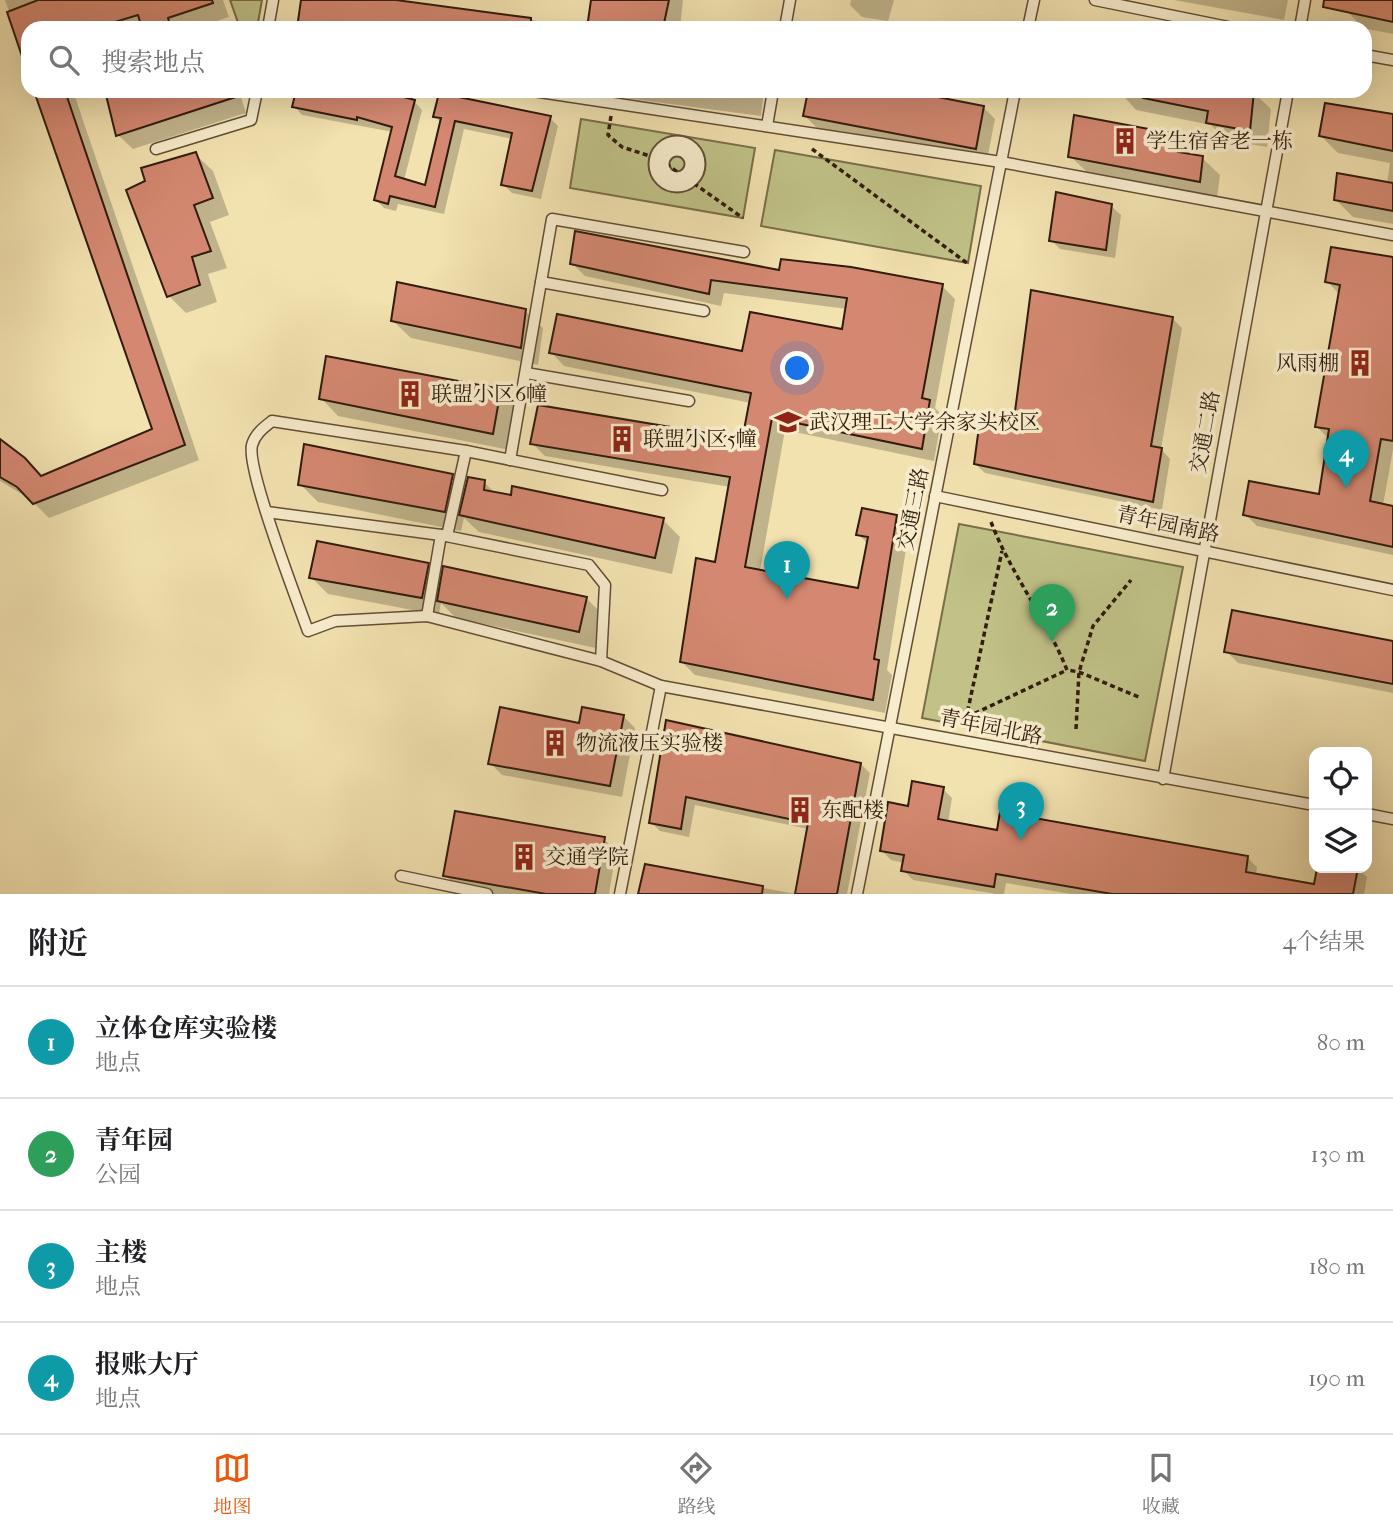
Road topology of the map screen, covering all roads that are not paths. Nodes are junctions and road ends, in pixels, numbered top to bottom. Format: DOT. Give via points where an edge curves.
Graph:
graph roads {
  1 [pos="273,0"];
  2 [pos="790,0"];
  3 [pos="1034,0"];
  4 [pos="1095,0"];
  5 [pos="1305,0"];
  6 [pos="269,21"];
  7 [pos="786,21"];
  8 [pos="1030,21"];
  9 [pos="1198,21"];
  10 [pos="1301,21"];
  11 [pos="1372,56"];
  12 [pos="1393,60"];
  13 [pos="256,98"];
  14 [pos="580,98"];
  15 [pos="772,98"];
  16 [pos="1015,98"];
  17 [pos="1287,98"];
  18 [pos="767,126"];
  19 [pos="156,149"];
  20 [pos="1001,162"];
  21 [pos="687,180"];
  22 [pos="1264,212"];
  23 [pos="1393,235"];
  24 [pos="744,252"];
  25 [pos="541,282"];
  26 [pos="704,311"];
  27 [pos="526,373"];
  28 [pos="689,401"];
  29 [pos="466,451"];
  30 [pos="510,460"];
  31 [pos="662,491"];
  32 [pos="935,496"];
  33 [pos="267,512"];
  34 [pos="444,535"];
  35 [pos="1203,551"];
  36 [pos="1393,590"];
  37 [pos="427,616"];
  38 [pos="601,661"];
  39 [pos="661,686"];
  40 [pos="890,727"];
  41 [pos="1163,779"];
  42 [pos="1309,804"];
  43 [pos="1372,815"];
  44 [pos="1393,819"];
  45 [pos="401,876"];
  46 [pos="487,894"];
  47 [pos="620,894"];
  48 [pos="857,894"];
  1 -- 6 [label="lane"];
  2 -- 7 [label="lane"];
  3 -- 8 [label="lane"];
  4 -- 9 [label="lane"];
  5 -- 10 [label="lane"];
  11 -- 12 [label="lane"];
  13 -- 19 [label="lane" via="251,120"];
  14 -- 18 [label="lane"];
  15 -- 18 [label="lane"];
  16 -- 20 [label="lane, 交通三路"];
  17 -- 22 [label="lane, 交通二路"];
  18 -- 20 [label="lane"];
  20 -- 22 [label="lane"];
  20 -- 32 [label="lane, 交通三路"];
  21 -- 21 [label="street" via="676,182 660,171 659,159 670,147 688,149 693,155 695,166"];
  22 -- 23 [label="lane"];
  22 -- 35 [label="lane, 交通二路"];
  24 -- 25 [label="lane" via="552,219"];
  25 -- 26 [label="lane"];
  25 -- 27 [label="lane"];
  27 -- 28 [label="lane"];
  27 -- 30 [label="lane"];
  29 -- 30 [label="lane"];
  29 -- 33 [label="lane" via="272,421 259,431 251,446"];
  29 -- 34 [label="lane"];
  30 -- 31 [label="lane"];
  32 -- 35 [label="lane, 青年园南路"];
  32 -- 40 [label="lane, 交通三路"];
  33 -- 34 [label="lane"];
  33 -- 37 [label="lane, 青年园北路" via="307,631 335,621"];
  34 -- 37 [label="lane"];
  34 -- 38 [label="lane" via="589,565 606,585"];
  35 -- 36 [label="lane, 青年园南路"];
  35 -- 41 [label="lane, 交通二路"];
  37 -- 38 [label="lane, 青年园北路"];
  38 -- 39 [label="lane, 青年园北路"];
  39 -- 40 [label="lane, 青年园北路"];
  39 -- 47 [label="lane"];
  40 -- 41 [label="lane, 青年园北路"];
  40 -- 48 [label="lane, 交通三路"];
  41 -- 42 [label="lane, 青年园北路"];
  43 -- 44 [label="lane"];
  45 -- 46 [label="lane"];
}
